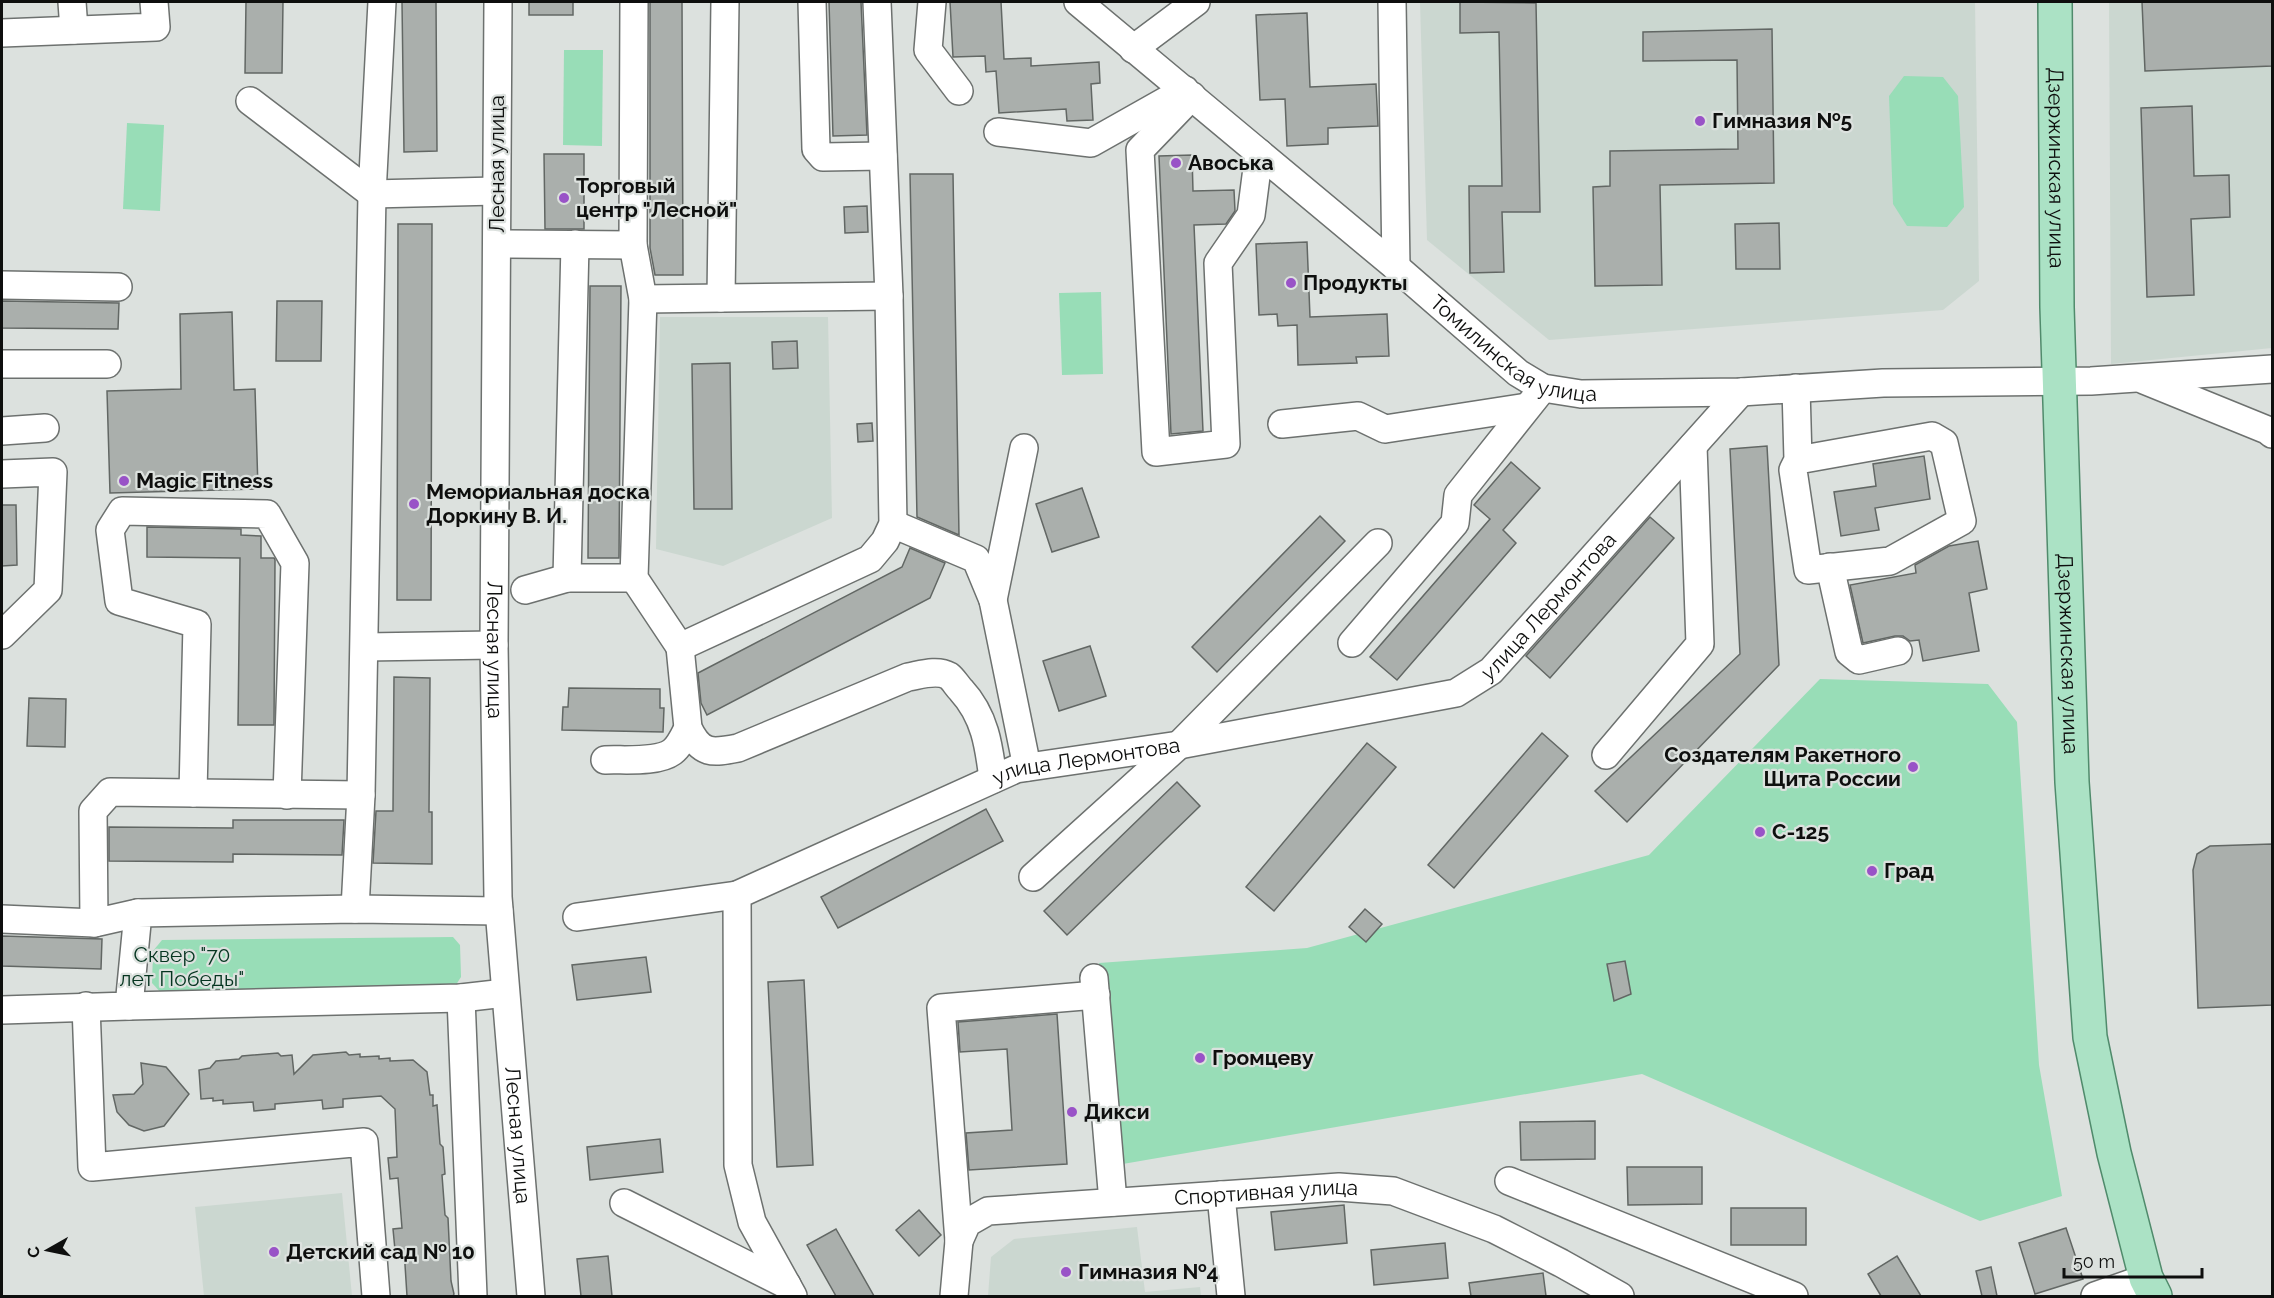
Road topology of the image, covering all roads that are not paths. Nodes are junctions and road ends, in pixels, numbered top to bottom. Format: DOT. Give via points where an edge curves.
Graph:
graph roads {
  1 [pos="72,2"];
  2 [pos="154,2"];
  3 [pos="381,2"];
  4 [pos="498,2"];
  5 [pos="634,2"];
  6 [pos="725,2"];
  7 [pos="812,2"];
  8 [pos="877,2"];
  9 [pos="932,2"];
  10 [pos="1078,2"];
  11 [pos="1196,2"];
  12 [pos="1392,2"];
  13 [pos="2055,2"];
  14 [pos="74,30"];
  15 [pos="2,33"];
  16 [pos="1133,49"];
  17 [pos="959,91"];
  18 [pos="1188,93"];
  19 [pos="250,101"];
  20 [pos="998,132"];
  21 [pos="1259,153"];
  22 [pos="883,156"];
  23 [pos="496,191"];
  24 [pos="372,194"];
  25 [pos="497,244"];
  26 [pos="575,244"];
  27 [pos="633,245"];
  28 [pos="1396,267"];
  29 [pos="2,285"];
  30 [pos="118,286"];
  31 [pos="889,296"];
  32 [pos="721,298"];
  33 [pos="642,299"];
  34 [pos="2,364"];
  35 [pos="107,364"];
  36 [pos="2272,369"];
  37 [pos="2138,378"];
  38 [pos="2060,382"];
  39 [pos="1796,388"];
  40 [pos="1741,392"];
  41 [pos="1535,397"];
  42 [pos="1282,424"];
  43 [pos="45,428"];
  44 [pos="2,431"];
  45 [pos="2272,435"];
  46 [pos="1694,446"];
  47 [pos="1024,448"];
  48 [pos="1798,460"];
  49 [pos="2,474"];
  50 [pos="893,524"];
  51 [pos="1378,543"];
  52 [pos="1830,567"];
  53 [pos="567,578"];
  54 [pos="634,578"];
  55 [pos="525,590"];
  56 [pos="993,600"];
  57 [pos="2,634"];
  58 [pos="1352,643"];
  59 [pos="494,645"];
  60 [pos="364,647"];
  61 [pos="680,647"];
  62 [pos="1898,651"];
  63 [pos="688,728"];
  64 [pos="1179,745"];
  65 [pos="1606,754"];
  66 [pos="604,760"];
  67 [pos="1027,767"];
  68 [pos="993,780"];
  69 [pos="193,793"];
  70 [pos="287,795"];
  71 [pos="361,795"];
  72 [pos="1033,877"];
  73 [pos="737,895"];
  74 [pos="355,909"];
  75 [pos="499,911"];
  76 [pos="138,913"];
  77 [pos="577,917"];
  78 [pos="2,919"];
  79 [pos="94,923"];
  80 [pos="505,993"];
  81 [pos="461,998"];
  82 [pos="86,1006"];
  83 [pos="129,1006"];
  84 [pos="2,1011"];
  85 [pos="1509,1181"];
  86 [pos="1221,1195"];
  87 [pos="1113,1202"];
  88 [pos="624,1203"];
  89 [pos="959,1241"];
  90 [pos="2151,1287"];
  91 [pos="790,1291"];
  92 [pos="376,1296"];
  93 [pos="473,1296"];
  94 [pos="531,1296"];
  95 [pos="954,1296"];
  96 [pos="1232,1296"];
  97 [pos="1620,1296"];
  98 [pos="1794,1296"];
  99 [pos="2095,1296"];
  1 -- 14 [label="street"];
  2 -- 14 [label="street" via="156,27"];
  3 -- 24 [label="street"];
  4 -- 23 [label="street, Лесная улица"];
  5 -- 27 [label="street"];
  6 -- 32 [label="street"];
  7 -- 22 [label="street" via="816,149 823,157"];
  8 -- 22 [label="street"];
  9 -- 17 [label="street" via="928,50"];
  10 -- 16 [label="street, Томилинская улица"];
  11 -- 16 [label="street"];
  12 -- 28 [label="street"];
  13 -- 38 [label="main road, Дзержинская улица"];
  14 -- 15 [label="street"];
  16 -- 18 [label="street, Томилинская улица"];
  18 -- 20 [label="street" via="1091,143"];
  18 -- 21 [label="street, Томилинская улица"];
  18 -- 21 [label="street" via="1140,150 1156,452 1226,444 1218,263 1251,215"];
  19 -- 24 [label="street"];
  21 -- 28 [label="street, Томилинская улица"];
  22 -- 31 [label="street"];
  23 -- 24 [label="street"];
  23 -- 25 [label="street, Лесная улица"];
  24 -- 60 [label="street"];
  25 -- 26 [label="street"];
  25 -- 59 [label="street, Лесная улица"];
  26 -- 27 [label="street"];
  26 -- 53 [label="street"];
  27 -- 33 [label="street"];
  28 -- 41 [label="street, Томилинская улица" via="1518,373"];
  29 -- 30 [label="street"];
  31 -- 32 [label="street"];
  31 -- 50 [label="street"];
  32 -- 33 [label="street"];
  33 -- 54 [label="street"];
  34 -- 35 [label="street"];
  36 -- 37 [label="street, Томилинская улица"];
  37 -- 38 [label="street, Томилинская улица"];
  37 -- 45 [label="street"];
  38 -- 39 [label="street, Томилинская улица" via="1883,383"];
  38 -- 90 [label="main road, Дзержинская улица" via="2072,782 2090,1037 2114,1153"];
  39 -- 40 [label="street, Томилинская улица"];
  39 -- 48 [label="street"];
  40 -- 41 [label="street, Томилинская улица"];
  40 -- 46 [label="street, улица Лермонтова"];
  41 -- 42 [label="street" via="1385,429 1358,416"];
  41 -- 58 [label="street" via="1458,495 1455,523"];
  43 -- 44 [label="street"];
  46 -- 64 [label="street, улица Лермонтова" via="1491,670 1456,693"];
  46 -- 65 [label="street" via="1700,644"];
  47 -- 56 [label="street"];
  48 -- 52 [label="street" via="1793,470 1808,570"];
  48 -- 52 [label="street" via="1932,436 1944,443 1962,521 1890,561"];
  49 -- 57 [label="street" via="53,472 48,590"];
  50 -- 56 [label="street" via="976,559"];
  50 -- 61 [label="street" via="885,542 870,559"];
  51 -- 64 [label="street"];
  52 -- 62 [label="street" via="1849,652 1859,660"];
  53 -- 54 [label="street"];
  53 -- 55 [label="street"];
  54 -- 61 [label="street"];
  56 -- 67 [label="street"];
  59 -- 60 [label="street"];
  59 -- 75 [label="street, Лесная улица"];
  60 -- 71 [label="street"];
  61 -- 63 [label="street"];
  63 -- 66 [label="street" via="671,753 656,758"];
  63 -- 68 [label="street" via="693,740 705,751 738,748 908,677 932,672 948,676 982,720"];
  64 -- 67 [label="street, улица Лермонтова"];
  64 -- 72 [label="street"];
  67 -- 68 [label="street, улица Лермонтова"];
  68 -- 73 [label="street, улица Лермонтова"];
  69 -- 70 [label="street"];
  69 -- 70 [label="street" via="196,624 120,601 110,530 122,511 267,514 296,563"];
  69 -- 79 [label="street" via="110,792 93,811"];
  70 -- 71 [label="street"];
  71 -- 74 [label="street"];
  73 -- 77 [label="street, улица Лермонтова"];
  73 -- 91 [label="street" via="738,1165 752,1222"];
  74 -- 75 [label="street"];
  74 -- 76 [label="street"];
  75 -- 80 [label="street, Лесная улица"];
  76 -- 79 [label="street"];
  76 -- 83 [label="street"];
  78 -- 79 [label="street"];
  80 -- 81 [label="street"];
  80 -- 94 [label="street, Лесная улица"];
  81 -- 83 [label="street"];
  81 -- 93 [label="street"];
  82 -- 83 [label="street"];
  82 -- 84 [label="street"];
  82 -- 92 [label="street" via="92,1167 364,1142"];
  85 -- 98 [label="street"];
  86 -- 87 [label="street, Спортивная улица"];
  86 -- 96 [label="street"];
  86 -- 97 [label="street, Спортивная улица" via="1339,1187 1393,1191 1494,1229"];
  87 -- 89 [label="street, Спортивная улица" via="988,1211 967,1223"];
  87 -- 89 [label="street" via="1095,986 941,1008"];
  88 -- 91 [label="street"];
  89 -- 95 [label="street"];
  90 -- 99 [label="street"];
}
